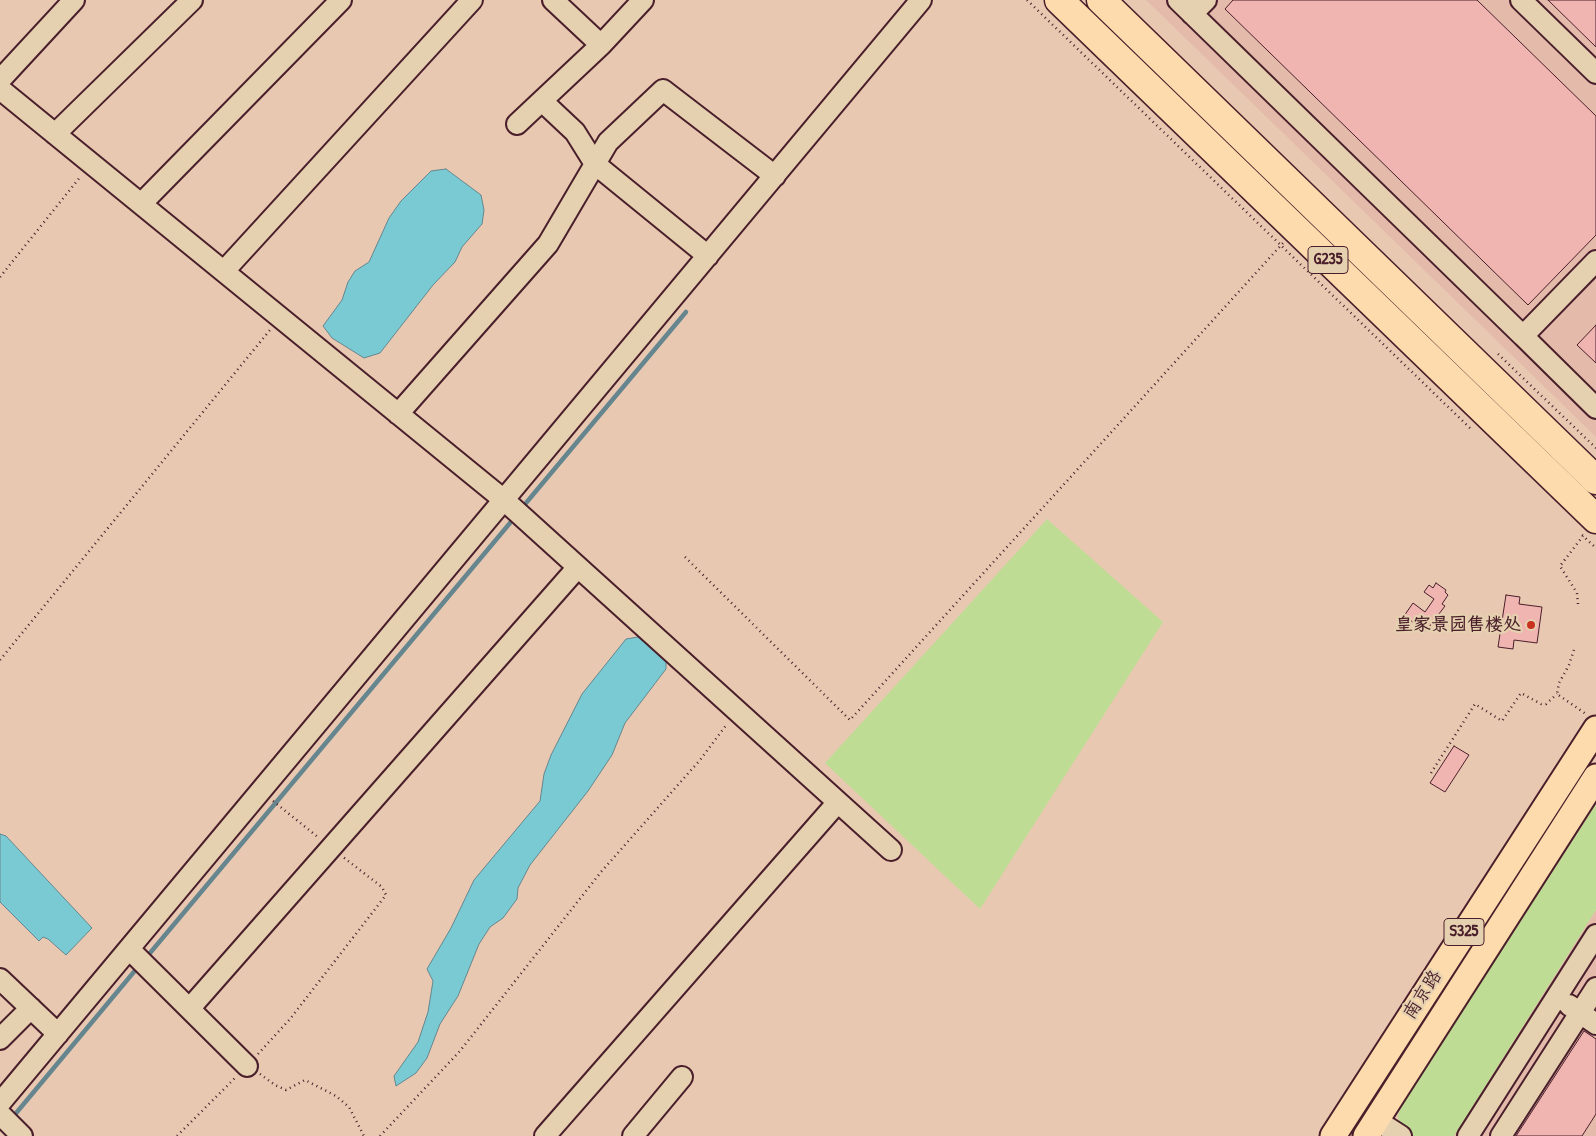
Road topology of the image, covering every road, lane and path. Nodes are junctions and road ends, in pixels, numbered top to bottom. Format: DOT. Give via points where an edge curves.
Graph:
graph roads {
  1 [pos="74,0"];
  2 [pos="192,0"];
  3 [pos="341,0"];
  4 [pos="472,0"];
  5 [pos="553,0"];
  6 [pos="643,0"];
  7 [pos="921,0"];
  8 [pos="1027,0"];
  9 [pos="1059,0"];
  10 [pos="1101,0"];
  11 [pos="1521,0"];
  12 [pos="1192,5"];
  13 [pos="601,45"];
  14 [pos="1596,73"];
  15 [pos="0,80"];
  16 [pos="0,89"];
  17 [pos="542,101"];
  18 [pos="517,124"];
  19 [pos="55,134"];
  20 [pos="91,163"];
  21 [pos="595,164"];
  22 [pos="775,176"];
  23 [pos="141,204"];
  24 [pos="1288,238"];
  25 [pos="708,256"];
  26 [pos="1596,261"];
  27 [pos="224,271"];
  28 [pos="0,277"];
  29 [pos="280,318"];
  30 [pos="1523,336"];
  31 [pos="1596,408"];
  32 [pos="398,414"];
  33 [pos="1474,432"];
  34 [pos="1596,480"];
  35 [pos="504,500"];
  36 [pos="1585,528"];
  37 [pos="1596,548"];
  38 [pos="685,558"];
  39 [pos="578,567"];
  40 [pos="1578,604"];
  41 [pos="1574,650"];
  42 [pos="0,660"];
  43 [pos="1557,694"];
  44 [pos="737,710"];
  45 [pos="1592,722"];
  46 [pos="1431,773"];
  47 [pos="1596,777"];
  48 [pos="270,800"];
  49 [pos="838,802"];
  50 [pos="331,848"];
  51 [pos="891,850"];
  52 [pos="1596,935"];
  53 [pos="138,958"];
  54 [pos="0,979"];
  55 [pos="1596,988"];
  56 [pos="1557,996"];
  57 [pos="30,1008"];
  58 [pos="190,1008"];
  59 [pos="1588,1018"];
  60 [pos="58,1034"];
  61 [pos="0,1040"];
  62 [pos="247,1066"];
  63 [pos="682,1077"];
  64 [pos="8,1120"];
  65 [pos="1371,1128"];
  66 [pos="177,1136"];
  67 [pos="364,1136"];
  68 [pos="380,1136"];
  69 [pos="545,1136"];
  70 [pos="632,1136"];
  71 [pos="1333,1136"];
  72 [pos="1401,1136"];
  73 [pos="1468,1136"];
  74 [pos="1501,1136"];
  1 -- 15 [label="street"];
  2 -- 19 [label="street"];
  3 -- 23 [label="street"];
  4 -- 27 [label="street"];
  5 -- 13 [label="street"];
  6 -- 13 [label="street"];
  7 -- 22 [label="street"];
  8 -- 24 [label="path"];
  9 -- 24 [label="highway, G235"];
  10 -- 34 [label="highway, G235"];
  11 -- 14 [label="street"];
  12 -- 30 [label="street"];
  13 -- 17 [label="street"];
  16 -- 19 [label="street"];
  17 -- 18 [label="street"];
  17 -- 21 [label="street" via="575,132"];
  19 -- 20 [label="street"];
  20 -- 23 [label="street"];
  20 -- 28 [label="path"];
  21 -- 22 [label="street" via="608,142 663,90"];
  21 -- 25 [label="street"];
  21 -- 32 [label="street" via="548,244"];
  22 -- 25 [label="street"];
  23 -- 27 [label="street"];
  24 -- 33 [label="path"];
  24 -- 36 [label="highway, G235"];
  24 -- 38 [label="path" via="850,720"];
  25 -- 35 [label="street"];
  26 -- 30 [label="street"];
  27 -- 29 [label="street"];
  29 -- 32 [label="street"];
  29 -- 42 [label="path"];
  30 -- 31 [label="street"];
  32 -- 35 [label="street"];
  35 -- 39 [label="street"];
  35 -- 53 [label="street"];
  36 -- 37 [label="path"];
  36 -- 40 [label="path" via="1560,566 1577,593"];
  39 -- 44 [label="street"];
  39 -- 50 [label="street"];
  41 -- 43 [label="path" via="1558,683"];
  43 -- 45 [label="path"];
  43 -- 46 [label="path" via="1542,704 1521,693 1502,721 1475,704"];
  44 -- 49 [label="street"];
  44 -- 68 [label="path" via="700,760 561,921 460,1051"];
  45 -- 71 [label="main road, 南京路 / S325"];
  47 -- 65 [label="main road, 南京路 / S325"];
  48 -- 50 [label="path"];
  49 -- 51 [label="street"];
  49 -- 69 [label="street"];
  50 -- 58 [label="street"];
  50 -- 62 [label="path" via="382,887 386,895 290,1018"];
  52 -- 56 [label="street"];
  53 -- 58 [label="street"];
  53 -- 60 [label="street"];
  54 -- 57 [label="street"];
  55 -- 59 [label="street"];
  56 -- 59 [label="street"];
  56 -- 73 [label="street"];
  57 -- 60 [label="street"];
  57 -- 61 [label="street"];
  58 -- 62 [label="street"];
  59 -- 74 [label="street"];
  60 -- 64 [label="street"];
  62 -- 66 [label="path"];
  62 -- 67 [label="path" via="286,1090 305,1080 336,1096 349,1107"];
  63 -- 70 [label="street"];
  65 -- 72 [label="street"];
}
